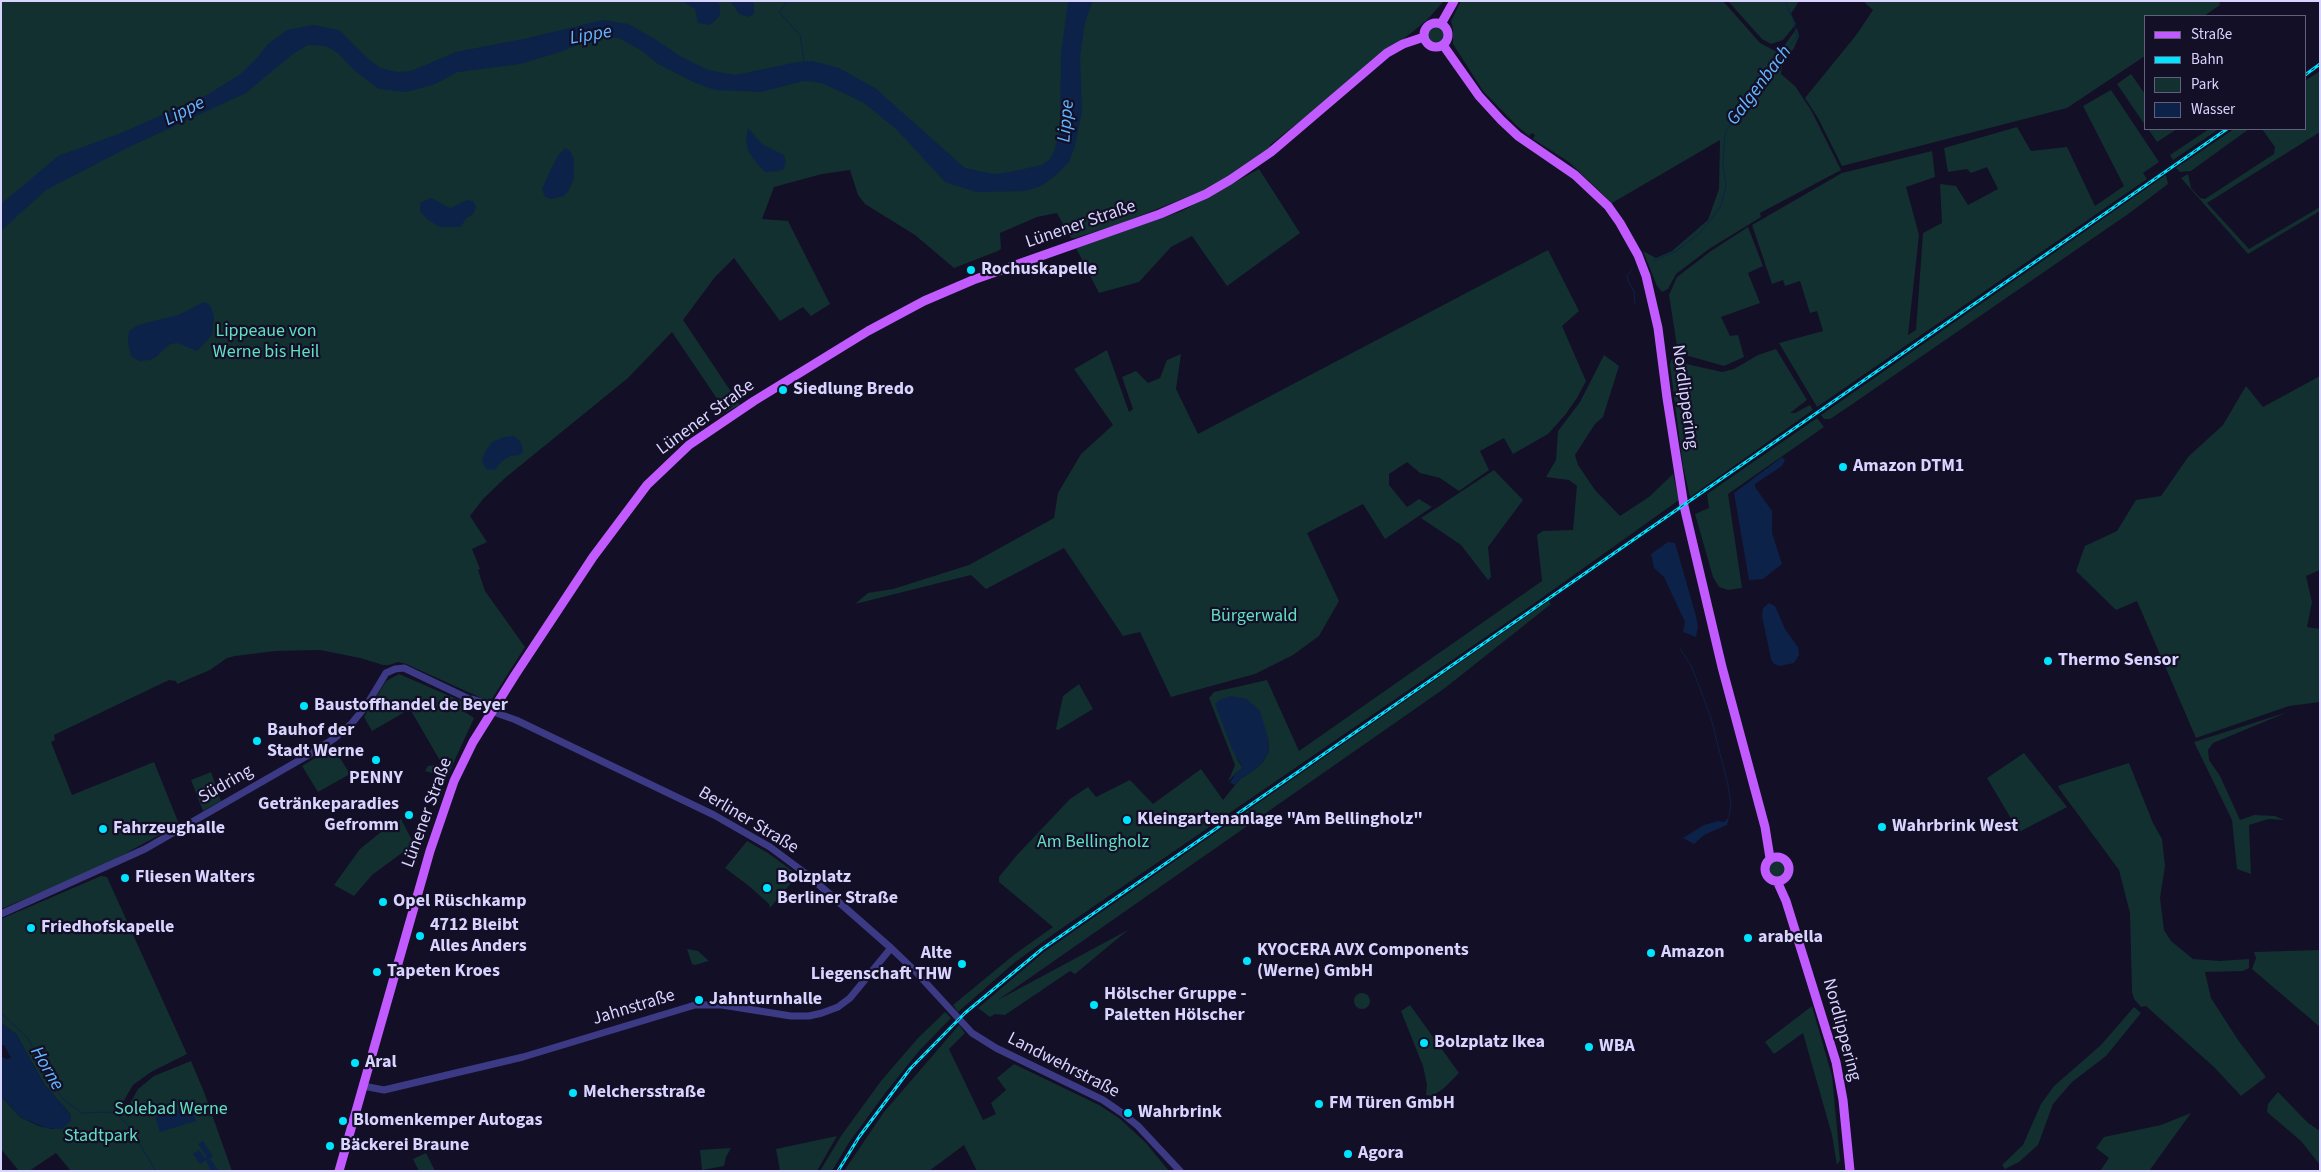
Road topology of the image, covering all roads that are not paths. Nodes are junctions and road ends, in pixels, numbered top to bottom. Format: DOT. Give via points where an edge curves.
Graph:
graph roads {
  1 [pos="1454,1"];
  2 [pos="1441,24"];
  3 [pos="1424,38"];
  4 [pos="1443,45"];
  5 [pos="493,710"];
  6 [pos="1774,857"];
  7 [pos="1780,880"];
  8 [pos="1,914"];
  9 [pos="891,948"];
  10 [pos="972,1033"];
  11 [pos="363,1086"];
  12 [pos="339,1171"];
  13 [pos="1180,1171"];
  14 [pos="1850,1171"];
  1 -- 2 [label="main road"];
  2 -- 3 [label="main road" via="1434,22 1428,25"];
  2 -- 4 [label="main road" via="1448,32"];
  3 -- 4 [label="main road" via="1433,47"];
  3 -- 5 [label="main road, Lünener Straße" via="1387,53 1271,152 1206,194 1160,214 972,280 924,301 806,369 689,445 627,509"];
  4 -- 6 [label="main road, Nordlippering" via="1479,96 1501,120 1518,136 1575,175 1608,206 1638,255 1658,328 1687,517 1722,666"];
  5 -- 8 [label="street, Südring" via="482,708 408,670 391,670 382,678 352,723 328,743 145,849"];
  5 -- 9 [label="street, Berliner Straße" via="714,815 765,844 809,876"];
  5 -- 11 [label="main road, Lünener Straße" via="456,776 442,813"];
  6 -- 7 [label="main road" via="1783,858 1789,865 1789,872"];
  6 -- 7 [label="main road" via="1765,864 1765,872 1769,879"];
  7 -- 14 [label="main road, Nordlippering" via="1836,1062"];
  9 -- 10 [label="street, Berliner Straße"];
  9 -- 11 [label="street, Jahnstraße" via="850,998 822,1013 791,1016 722,1005 695,1005 514,1059 384,1090"];
  10 -- 13 [label="street, Landwehrstraße" via="1122,1113"];
  11 -- 12 [label="main road, Lünener Straße"];
}
